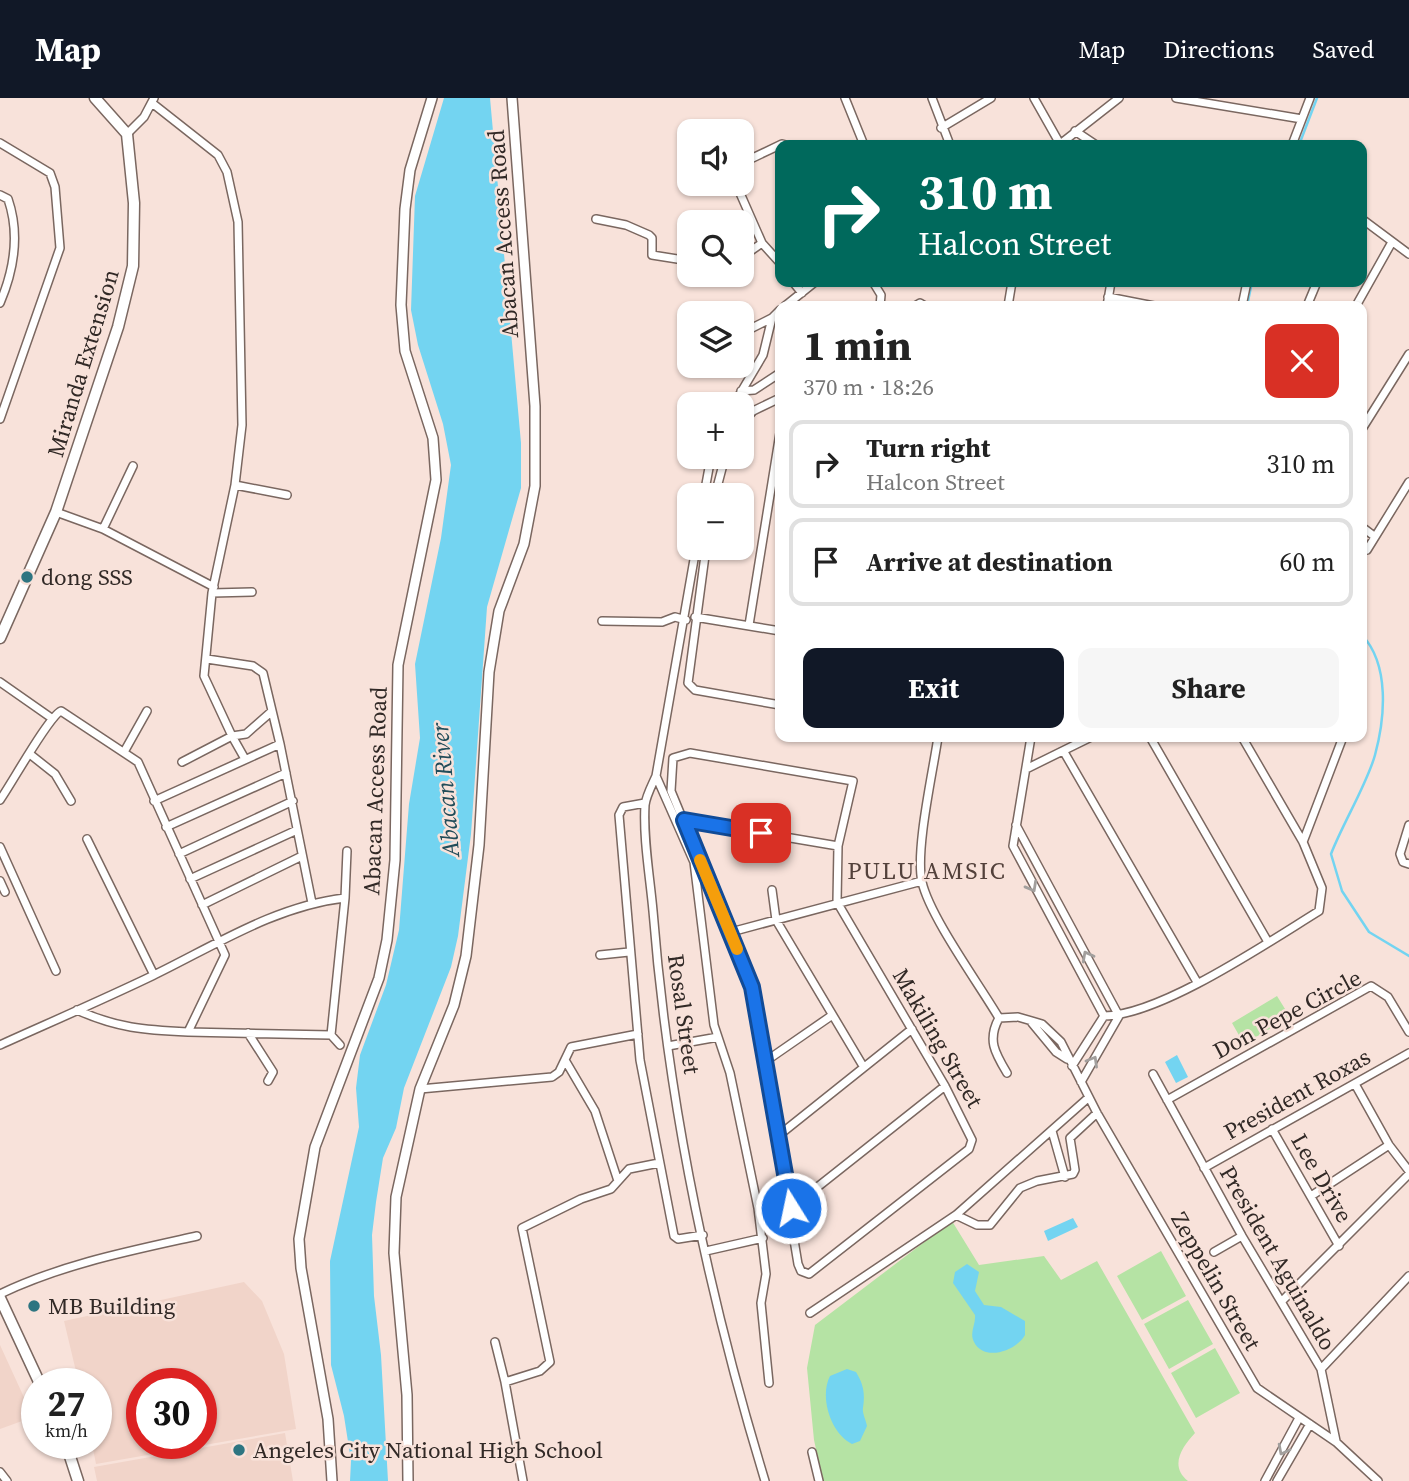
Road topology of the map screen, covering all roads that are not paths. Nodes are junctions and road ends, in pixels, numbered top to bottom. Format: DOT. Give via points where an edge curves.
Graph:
graph roads {
  1 [pos="95,98"];
  2 [pos="432,98"];
  3 [pos="512,98"];
  4 [pos="845,98"];
  5 [pos="932,98"];
  6 [pos="991,98"];
  7 [pos="1034,98"];
  8 [pos="1119,98"];
  9 [pos="1177,98"];
  10 [pos="1310,98"];
  11 [pos="153,100"];
  12 [pos="1302,119"];
  13 [pos="942,128"];
  14 [pos="1075,131"];
  15 [pos="127,134"];
  16 [pos="862,140"];
  17 [pos="948,140"];
  18 [pos="1056,140"];
  19 [pos="1065,140"];
  20 [pos="1088,140"];
  21 [pos="1294,140"];
  22 [pos="0,144"];
  23 [pos="775,147"];
  24 [pos="754,157"];
  25 [pos="0,195"];
  26 [pos="741,196"];
  27 [pos="596,219"];
  28 [pos="1367,223"];
  29 [pos="1392,242"];
  30 [pos="762,243"];
  31 [pos="754,249"];
  32 [pos="1409,254"];
  33 [pos="775,258"];
  34 [pos="677,259"];
  35 [pos="1367,286"];
  36 [pos="797,287"];
  37 [pos="809,287"];
  38 [pos="1110,287"];
  39 [pos="802,293"];
  40 [pos="1108,297"];
  41 [pos="792,301"];
  42 [pos="1108,301"];
  43 [pos="1128,301"];
  44 [pos="0,303"];
  45 [pos="775,315"];
  46 [pos="772,318"];
  47 [pos="754,327"];
  48 [pos="1409,354"];
  49 [pos="775,376"];
  50 [pos="741,391"];
  51 [pos="775,400"];
  52 [pos="754,411"];
  53 [pos="0,419"];
  54 [pos="1367,421"];
  55 [pos="775,464"];
  56 [pos="133,466"];
  57 [pos="1409,482"];
  58 [pos="235,485"];
  59 [pos="287,495"];
  60 [pos="56,512"];
  61 [pos="103,529"];
  62 [pos="1367,531"];
  63 [pos="1374,536"];
  64 [pos="1367,550"];
  65 [pos="694,560"];
  66 [pos="704,560"];
  67 [pos="213,590"];
  68 [pos="252,592"];
  69 [pos="695,617"];
  70 [pos="685,620"];
  71 [pos="602,621"];
  72 [pos="749,625"];
  73 [pos="775,630"];
  74 [pos="0,638"];
  75 [pos="207,659"];
  76 [pos="0,682"];
  77 [pos="775,704"];
  78 [pos="147,710"];
  79 [pos="271,712"];
  80 [pos="50,717"];
  81 [pos="232,736"];
  82 [pos="937,742"];
  83 [pos="1030,742"];
  84 [pos="1082,742"];
  85 [pos="1153,742"];
  86 [pos="1245,742"];
  87 [pos="1338,742"];
  88 [pos="1341,742"];
  89 [pos="281,744"];
  90 [pos="1340,746"];
  91 [pos="124,752"];
  92 [pos="1064,752"];
  93 [pos="31,755"];
  94 [pos="245,759"];
  95 [pos="182,762"];
  96 [pos="1026,769"];
  97 [pos="286,773"];
  98 [pos="656,776"];
  99 [pos="0,800"];
  100 [pos="71,801"];
  101 [pos="154,801"];
  102 [pos="293,801"];
  103 [pos="645,803"];
  104 [pos="684,820"];
  105 [pos="1016,824"];
  106 [pos="1409,825"];
  107 [pos="166,827"];
  108 [pos="297,830"];
  109 [pos="87,839"];
  110 [pos="1304,842"];
  111 [pos="838,846"];
  112 [pos="0,847"];
  113 [pos="347,851"];
  114 [pos="179,854"];
  115 [pos="302,856"];
  116 [pos="1409,864"];
  117 [pos="190,879"];
  118 [pos="0,881"];
  119 [pos="922,881"];
  120 [pos="772,890"];
  121 [pos="5,892"];
  122 [pos="345,898"];
  123 [pos="837,902"];
  124 [pos="312,903"];
  125 [pos="202,905"];
  126 [pos="776,920"];
  127 [pos="731,932"];
  128 [pos="217,940"];
  129 [pos="1268,942"];
  130 [pos="629,952"];
  131 [pos="600,955"];
  132 [pos="56,971"];
  133 [pos="155,975"];
  134 [pos="1197,982"];
  135 [pos="77,1010"];
  136 [pos="1104,1016"];
  137 [pos="1119,1016"];
  138 [pos="831,1017"];
  139 [pos="999,1018"];
  140 [pos="912,1029"];
  141 [pos="188,1032"];
  142 [pos="1409,1032"];
  143 [pos="248,1033"];
  144 [pos="638,1034"];
  145 [pos="331,1035"];
  146 [pos="1091,1035"];
  147 [pos="718,1037"];
  148 [pos="1105,1041"];
  149 [pos="0,1045"];
  150 [pos="340,1045"];
  151 [pos="668,1046"];
  152 [pos="1409,1053"];
  153 [pos="565,1060"];
  154 [pos="765,1061"];
  155 [pos="1070,1063"];
  156 [pos="863,1066"];
  157 [pos="1007,1073"];
  158 [pos="1153,1074"];
  159 [pos="268,1081"];
  160 [pos="1081,1082"];
  161 [pos="1355,1084"];
  162 [pos="945,1086"];
  163 [pos="420,1089"];
  164 [pos="1088,1098"];
  165 [pos="1167,1100"];
  166 [pos="1097,1113"];
  167 [pos="1272,1129"];
  168 [pos="1052,1130"];
  169 [pos="778,1136"];
  170 [pos="1389,1145"];
  171 [pos="659,1163"];
  172 [pos="1204,1168"];
  173 [pos="1409,1172"];
  174 [pos="1065,1177"];
  175 [pos="618,1181"];
  176 [pos="1311,1196"];
  177 [pos="791,1208"];
  178 [pos="956,1215"];
  179 [pos="703,1235"];
  180 [pos="197,1236"];
  181 [pos="1242,1236"];
  182 [pos="763,1238"];
  183 [pos="1339,1246"];
  184 [pos="706,1251"];
  185 [pos="1214,1252"];
  186 [pos="1409,1276"];
  187 [pos="0,1296"];
  188 [pos="1282,1301"];
  189 [pos="810,1313"];
  190 [pos="495,1342"];
  191 [pos="33,1368"];
  192 [pos="1321,1369"];
  193 [pos="505,1382"];
  194 [pos="769,1383"];
  195 [pos="1299,1418"];
  196 [pos="1310,1424"];
  197 [pos="1336,1442"];
  198 [pos="811,1452"];
  199 [pos="71,1459"];
  200 [pos="0,1472"];
  201 [pos="7,1481"];
  202 [pos="78,1481"];
  203 [pos="332,1481"];
  204 [pos="408,1481"];
  205 [pos="522,1481"];
  206 [pos="765,1481"];
  207 [pos="819,1481"];
  208 [pos="1265,1481"];
  209 [pos="1277,1481"];
  210 [pos="1378,1481"];
  1 -- 15 [label="main road"];
  2 -- 203 [label="street, Abacan Access Road" via="410,170 401,294 405,351 433,438 436,480 398,664 396,847 388,927 379,978 310,1164 299,1246 328,1419"];
  3 -- 163 [label="street, Abacan Access Road" via="536,425 533,507 499,611 489,672 481,821 466,956 454,1005"];
  4 -- 16 [label="street"];
  5 -- 13 [label="street"];
  6 -- 13 [label="street"];
  7 -- 18 [label="street"];
  8 -- 14 [label="street"];
  9 -- 12 [label="street"];
  10 -- 12 [label="street"];
  11 -- 15 [label="street"];
  11 -- 58 [label="street" via="218,155 236,212 243,410"];
  12 -- 21 [label="street"];
  13 -- 17 [label="street"];
  14 -- 19 [label="street"];
  14 -- 20 [label="street"];
  15 -- 60 [label="main road, Miranda Extension" via="134,203 133,266 127,298"];
  22 -- 53 [label="street" via="50,173 60,248"];
  23 -- 24 [label="street"];
  25 -- 44 [label="street" via="8,199 12,210 15,247 13,268"];
  26 -- 30 [label="street"];
  27 -- 34 [label="street" via="649,235 652,255"];
  28 -- 29 [label="street"];
  29 -- 32 [label="street"];
  29 -- 35 [label="street"];
  30 -- 31 [label="street"];
  30 -- 33 [label="street"];
  36 -- 39 [label="street"];
  37 -- 39 [label="street"];
  38 -- 40 [label="street"];
  39 -- 41 [label="street"];
  40 -- 42 [label="street"];
  40 -- 43 [label="street"];
  45 -- 46 [label="street"];
  46 -- 47 [label="street"];
  46 -- 50 [label="street" via="763,355"];
  48 -- 54 [label="street"];
  49 -- 50 [label="street" via="754,390"];
  51 -- 52 [label="street"];
  55 -- 72 [label="street"];
  56 -- 61 [label="street"];
  57 -- 63 [label="street"];
  58 -- 59 [label="street"];
  58 -- 67 [label="street"];
  60 -- 61 [label="street"];
  60 -- 74 [label="main road, Miranda Extension"];
  61 -- 67 [label="street"];
  62 -- 63 [label="street"];
  63 -- 64 [label="street"];
  65 -- 70 [label="street, Rosal Street"];
  66 -- 69 [label="street"];
  67 -- 68 [label="street"];
  67 -- 75 [label="street"];
  69 -- 72 [label="street"];
  69 -- 77 [label="street" via="688,682 695,690"];
  70 -- 71 [label="street"];
  70 -- 98 [label="street, Rosal Street"];
  72 -- 73 [label="street"];
  75 -- 79 [label="street" via="253,666 263,673"];
  75 -- 81 [label="street" via="206,686"];
  76 -- 80 [label="street"];
  78 -- 91 [label="street"];
  79 -- 81 [label="street" via="246,734"];
  79 -- 89 [label="street"];
  80 -- 91 [label="street" via="61,710"];
  80 -- 93 [label="street"];
  81 -- 94 [label="street"];
  81 -- 95 [label="street"];
  82 -- 119 [label="street" via="921,857"];
  83 -- 96 [label="street"];
  84 -- 92 [label="street"];
  85 -- 129 [label="street"];
  86 -- 110 [label="street"];
  87 -- 90 [label="street"];
  88 -- 90 [label="street"];
  89 -- 94 [label="street"];
  89 -- 97 [label="street"];
  90 -- 110 [label="street"];
  91 -- 101 [label="street" via="138,762"];
  92 -- 96 [label="street"];
  92 -- 134 [label="street"];
  93 -- 99 [label="street"];
  93 -- 100 [label="street" via="55,774"];
  94 -- 101 [label="street"];
  96 -- 105 [label="street"];
  97 -- 102 [label="street"];
  97 -- 107 [label="street"];
  98 -- 103 [label="street, Rosal Street"];
  98 -- 147 [label="street" via="694,862"];
  101 -- 107 [label="street"];
  102 -- 108 [label="street"];
  102 -- 114 [label="street"];
  103 -- 130 [label="street" via="622,807 619,815"];
  103 -- 151 [label="street, Rosal Street"];
  104 -- 111 [label="street"];
  104 -- 111 [label="street, Makiling Street" via="669,782 673,758 690,753 853,780"];
  104 -- 127 [label="street, Makiling Street"];
  105 -- 136 [label="street, one-way" via="1015,856"];
  137 -- 105 [label="street, one-way"];
  106 -- 116 [label="street" via="1401,859"];
  107 -- 114 [label="street"];
  108 -- 115 [label="street"];
  108 -- 117 [label="street"];
  109 -- 133 [label="street"];
  110 -- 129 [label="street" via="1323,900 1319,911"];
  111 -- 123 [label="street"];
  112 -- 132 [label="street"];
  113 -- 122 [label="street"];
  114 -- 117 [label="street"];
  115 -- 124 [label="street"];
  115 -- 125 [label="street"];
  117 -- 125 [label="street"];
  118 -- 121 [label="street"];
  119 -- 123 [label="street"];
  119 -- 139 [label="street" via="932,908"];
  120 -- 126 [label="street"];
  122 -- 124 [label="street"];
  122 -- 145 [label="street"];
  123 -- 126 [label="street"];
  123 -- 140 [label="street, Makiling Street"];
  124 -- 128 [label="street"];
  125 -- 128 [label="street"];
  126 -- 127 [label="street"];
  126 -- 138 [label="street"];
  127 -- 154 [label="street, Makiling Street" via="752,987"];
  128 -- 133 [label="street"];
  128 -- 141 [label="street" via="225,959"];
  129 -- 134 [label="street"];
  130 -- 131 [label="street"];
  130 -- 144 [label="street"];
  133 -- 135 [label="street"];
  134 -- 137 [label="street"];
  135 -- 141 [label="street" via="122,1027"];
  135 -- 149 [label="street"];
  136 -- 137 [label="street"];
  136 -- 146 [label="street"];
  137 -- 148 [label="street"];
  138 -- 154 [label="street"];
  138 -- 156 [label="street"];
  139 -- 155 [label="street, Zeppelin Street" via="1018,1017 1042,1024 1055,1035"];
  139 -- 157 [label="street" via="991,1043"];
  140 -- 156 [label="street"];
  140 -- 162 [label="street, Makiling Street"];
  141 -- 143 [label="street"];
  142 -- 165 [label="street, Don Pepe Circle" via="1388,997 1371,986"];
  143 -- 145 [label="street"];
  143 -- 159 [label="street" via="273,1072"];
  144 -- 153 [label="street" via="581,1043 571,1047"];
  144 -- 171 [label="street"];
  145 -- 150 [label="street"];
  146 -- 148 [label="street"];
  146 -- 155 [label="street"];
  147 -- 151 [label="street"];
  147 -- 182 [label="street" via="734,1092"];
  160 -- 148 [label="street, one-way"];
  151 -- 179 [label="street, Rosal Street"];
  152 -- 161 [label="street, President Roxas"];
  153 -- 163 [label="street" via="559,1072 540,1081"];
  153 -- 175 [label="street" via="595,1111"];
  154 -- 169 [label="street, Makiling Street"];
  155 -- 160 [label="street, Zeppelin Street"];
  156 -- 169 [label="street"];
  158 -- 165 [label="street, President Aguinaldo"];
  160 -- 164 [label="street, Zeppelin Street"];
  161 -- 167 [label="street, President Roxas"];
  161 -- 170 [label="street"];
  162 -- 177 [label="street"];
  162 -- 177 [label="street, Makiling Street" via="970,1134 969,1149 809,1274 801,1272 798,1264"];
  163 -- 204 [label="street, Abacan Access Road" via="400,1174 393,1231 407,1395"];
  164 -- 166 [label="street, Zeppelin Street"];
  164 -- 168 [label="street"];
  165 -- 172 [label="street, President Aguinaldo"];
  166 -- 174 [label="street" via="1070,1138 1075,1170"];
  166 -- 195 [label="street, Zeppelin Street" via="1246,1372 1266,1396"];
  167 -- 172 [label="street, President Roxas"];
  167 -- 176 [label="street, Lee Drive"];
  168 -- 174 [label="street"];
  168 -- 178 [label="street"];
  169 -- 177 [label="street, Makiling Street"];
  170 -- 173 [label="street"];
  170 -- 176 [label="street"];
  171 -- 175 [label="street" via="629,1169"];
  171 -- 179 [label="street" via="674,1236"];
  172 -- 181 [label="street, President Aguinaldo"];
  173 -- 183 [label="street"];
  174 -- 178 [label="street" via="1020,1188 990,1225 977,1225"];
  175 -- 193 [label="street" via="611,1189 522,1228 550,1362 540,1371"];
  176 -- 183 [label="street, Lee Drive"];
  178 -- 189 [label="street"];
  179 -- 184 [label="street, Rosal Street"];
  180 -- 187 [label="street" via="48,1273"];
  181 -- 185 [label="street"];
  181 -- 188 [label="street, President Aguinaldo"];
  182 -- 184 [label="street"];
  182 -- 194 [label="street" via="762,1316"];
  183 -- 188 [label="street"];
  184 -- 206 [label="street, Rosal Street" via="735,1380"];
  186 -- 192 [label="street"];
  187 -- 191 [label="main road"];
  188 -- 192 [label="street, President Aguinaldo"];
  190 -- 193 [label="street"];
  192 -- 197 [label="street, President Aguinaldo"];
  193 -- 205 [label="street"];
  195 -- 196 [label="street, Zeppelin Street"];
  195 -- 208 [label="street, one-way"];
  196 -- 197 [label="street, Zeppelin Street"];
  196 -- 209 [label="street"];
  197 -- 210 [label="street, Zeppelin Street"];
  198 -- 207 [label="street"];
  199 -- 202 [label="main road"];
  200 -- 201 [label="street"];
}
